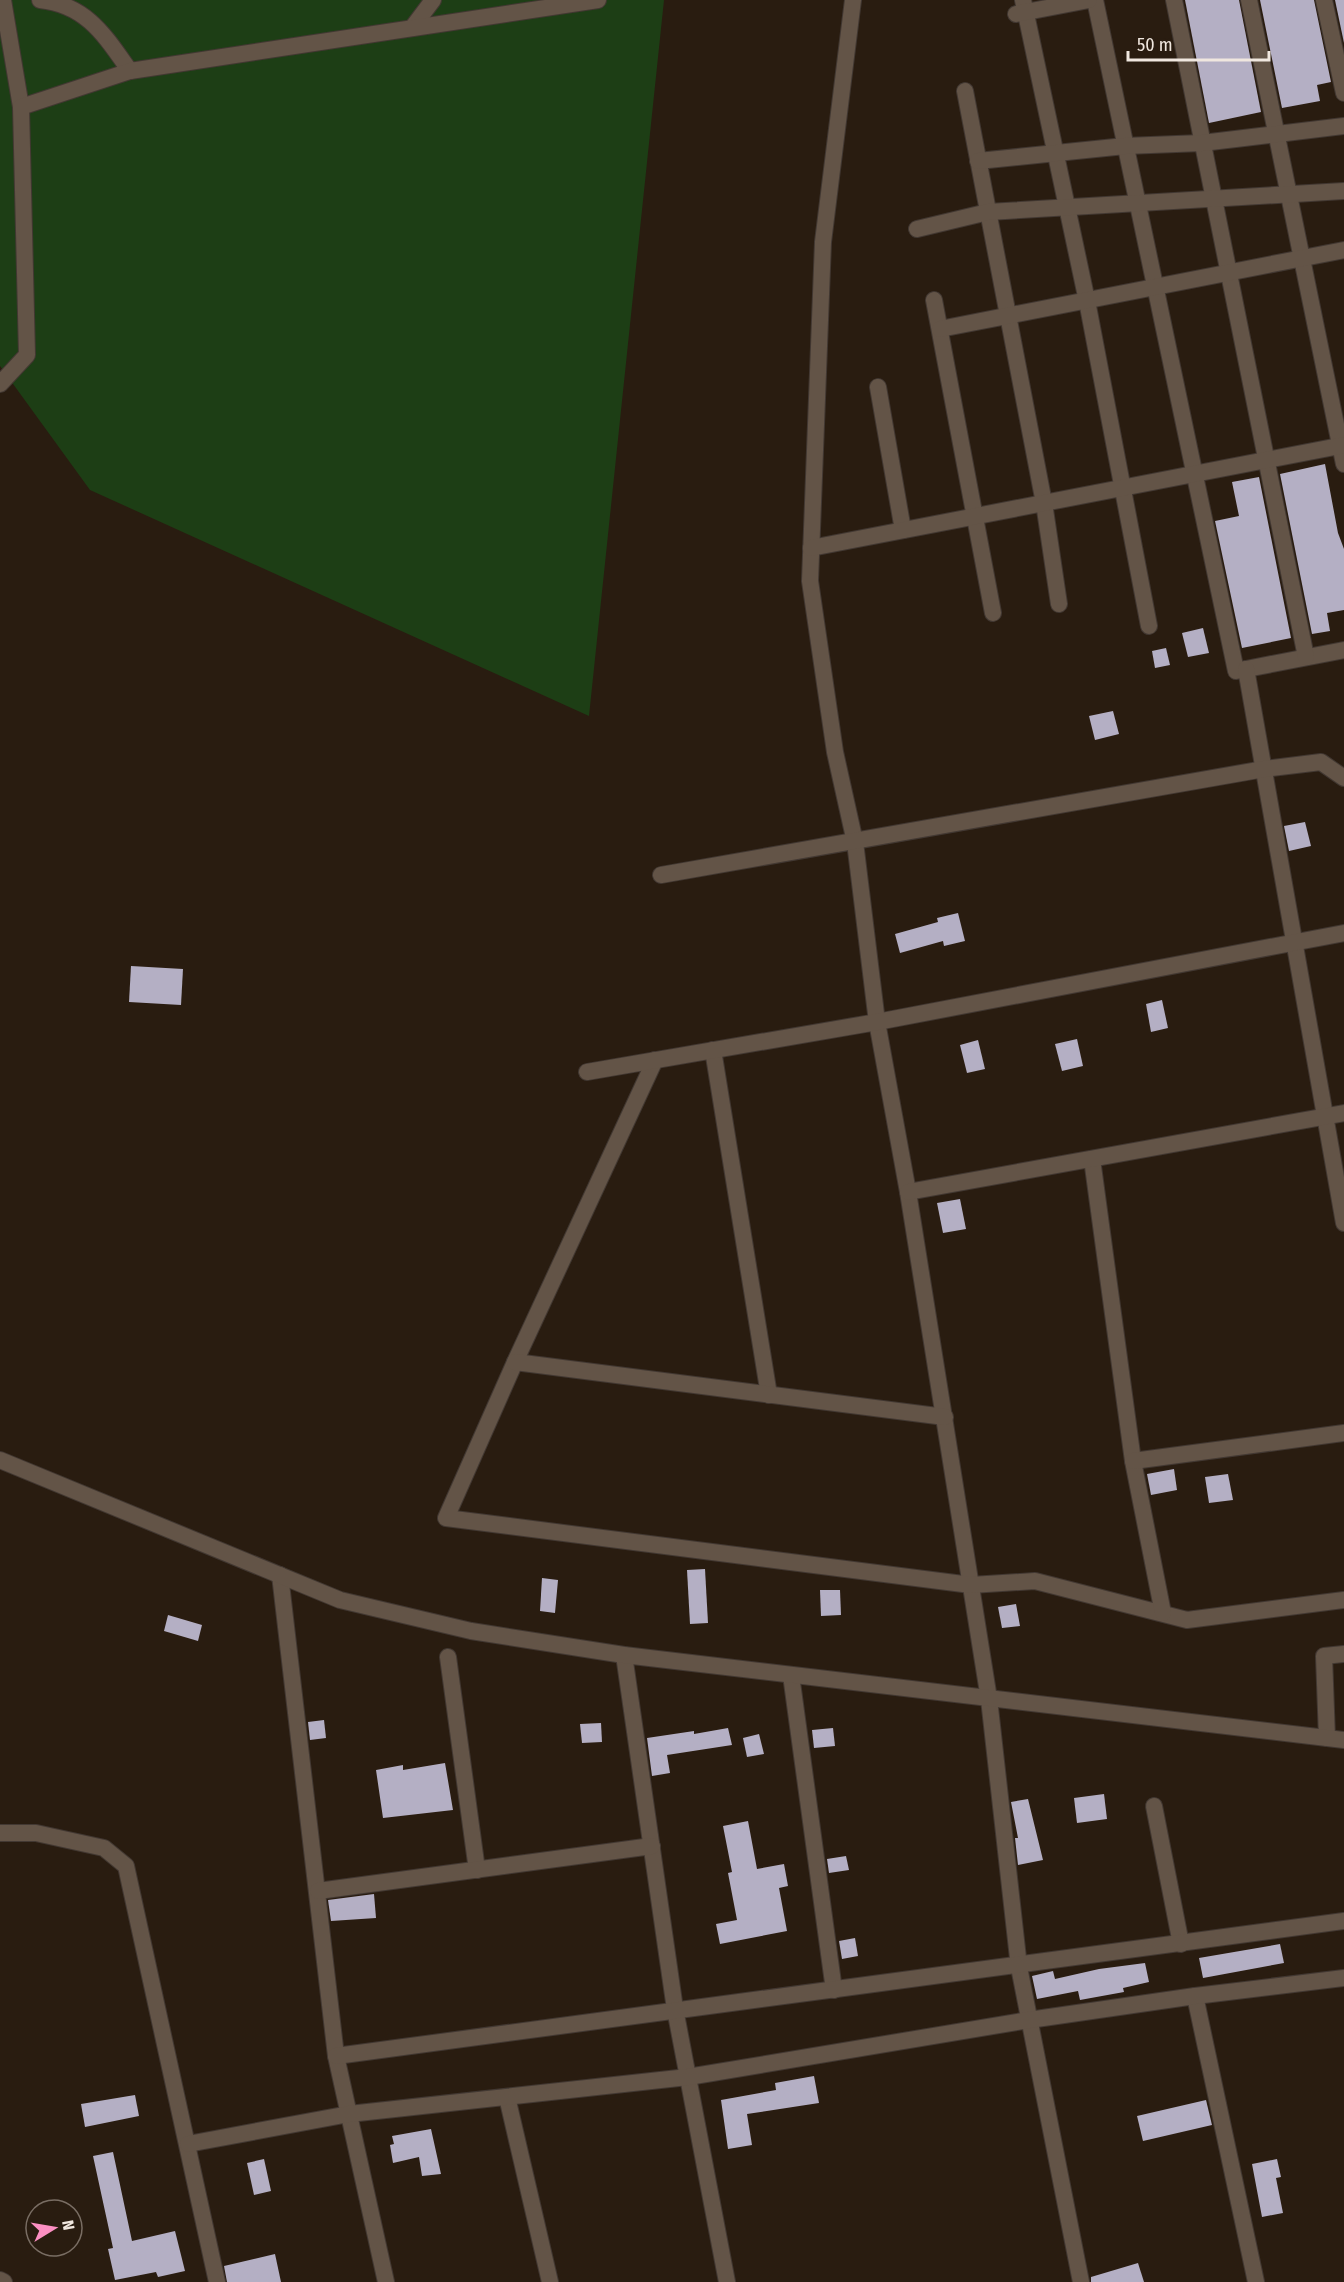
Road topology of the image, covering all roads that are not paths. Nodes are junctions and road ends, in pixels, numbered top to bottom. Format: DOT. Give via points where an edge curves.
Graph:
graph roads {
  1 [pos="3,0"];
  2 [pos="40,0"];
  3 [pos="434,0"];
  4 [pos="598,0"];
  5 [pos="853,0"];
  6 [pos="1089,0"];
  7 [pos="1095,0"];
  8 [pos="1174,0"];
  9 [pos="1249,0"];
  10 [pos="1324,0"];
  11 [pos="564,2"];
  12 [pos="1022,9"];
  13 [pos="412,28"];
  14 [pos="130,71"];
  15 [pos="965,91"];
  16 [pos="1344,93"];
  17 [pos="21,108"];
  18 [pos="1344,126"];
  19 [pos="1277,133"];
  20 [pos="1202,143"];
  21 [pos="1125,146"];
  22 [pos="1056,153"];
  23 [pos="978,162"];
  24 [pos="1344,191"];
  25 [pos="1289,194"];
  26 [pos="1213,199"];
  27 [pos="1137,204"];
  28 [pos="1067,207"];
  29 [pos="988,212"];
  30 [pos="917,229"];
  31 [pos="1344,250"];
  32 [pos="1302,259"];
  33 [pos="1228,273"];
  34 [pos="1155,288"];
  35 [pos="934,300"];
  36 [pos="1087,301"];
  37 [pos="1008,317"];
  38 [pos="940,329"];
  39 [pos="0,384"];
  40 [pos="878,387"];
  41 [pos="1342,446"];
  42 [pos="1266,460"];
  43 [pos="1344,464"];
  44 [pos="1193,474"];
  45 [pos="1123,488"];
  46 [pos="1044,503"];
  47 [pos="975,516"];
  48 [pos="903,530"];
  49 [pos="811,548"];
  50 [pos="1059,604"];
  51 [pos="993,613"];
  52 [pos="1149,626"];
  53 [pos="1344,650"];
  54 [pos="1306,657"];
  55 [pos="1246,669"];
  56 [pos="1264,770"];
  57 [pos="1344,778"];
  58 [pos="855,842"];
  59 [pos="661,875"];
  60 [pos="1344,933"];
  61 [pos="1294,941"];
  62 [pos="877,1022"];
  63 [pos="713,1050"];
  64 [pos="655,1060"];
  65 [pos="587,1072"];
  66 [pos="1344,1113"];
  67 [pos="1324,1117"];
  68 [pos="1092,1159"];
  69 [pos="908,1192"];
  70 [pos="1344,1223"];
  71 [pos="514,1362"];
  72 [pos="769,1395"];
  73 [pos="945,1418"];
  74 [pos="1344,1433"];
  75 [pos="0,1460"];
  76 [pos="1133,1461"];
  77 [pos="280,1575"];
  78 [pos="971,1585"];
  79 [pos="1344,1600"];
  80 [pos="1163,1613"];
  81 [pos="1344,1654"];
  82 [pos="624,1655"];
  83 [pos="448,1657"];
  84 [pos="791,1675"];
  85 [pos="989,1699"];
  86 [pos="1336,1739"];
  87 [pos="1154,1806"];
  88 [pos="0,1833"];
  89 [pos="652,1846"];
  90 [pos="477,1870"];
  91 [pos="318,1891"];
  92 [pos="1344,1921"];
  93 [pos="1181,1944"];
  94 [pos="1019,1967"];
  95 [pos="1344,1978"];
  96 [pos="834,1990"];
  97 [pos="1195,1996"];
  98 [pos="675,2009"];
  99 [pos="1029,2020"];
  100 [pos="336,2055"];
  101 [pos="688,2077"];
  102 [pos="507,2097"];
  103 [pos="349,2114"];
  104 [pos="188,2144"];
  105 [pos="217,2282"];
  106 [pos="386,2282"];
  107 [pos="550,2282"];
  108 [pos="727,2282"];
  109 [pos="1081,2282"];
  110 [pos="1256,2282"];
  1 -- 17 [label="street"];
  2 -- 14 [label="street" via="57,2 99,26"];
  3 -- 13 [label="street"];
  4 -- 11 [label="street"];
  5 -- 49 [label="street" via="823,242"];
  6 -- 12 [label="street"];
  7 -- 21 [label="street"];
  8 -- 20 [label="street"];
  9 -- 19 [label="street"];
  10 -- 16 [label="street"];
  11 -- 13 [label="street"];
  12 -- 22 [label="street"];
  13 -- 14 [label="street"];
  14 -- 17 [label="street"];
  15 -- 23 [label="street"];
  17 -- 39 [label="street" via="27,355"];
  18 -- 19 [label="street"];
  19 -- 20 [label="street"];
  19 -- 25 [label="street"];
  20 -- 21 [label="street"];
  20 -- 26 [label="street"];
  21 -- 22 [label="street"];
  21 -- 27 [label="street"];
  22 -- 23 [label="street"];
  22 -- 28 [label="street"];
  23 -- 29 [label="street"];
  24 -- 25 [label="street"];
  25 -- 26 [label="street"];
  25 -- 32 [label="street"];
  26 -- 27 [label="street"];
  26 -- 33 [label="street"];
  27 -- 28 [label="street"];
  27 -- 34 [label="street"];
  28 -- 29 [label="street"];
  28 -- 36 [label="street"];
  29 -- 30 [label="street"];
  29 -- 37 [label="street"];
  31 -- 32 [label="street"];
  32 -- 33 [label="street"];
  32 -- 41 [label="street"];
  33 -- 34 [label="street"];
  33 -- 42 [label="street"];
  34 -- 36 [label="street"];
  34 -- 44 [label="street"];
  35 -- 38 [label="street"];
  36 -- 37 [label="street"];
  36 -- 45 [label="street"];
  37 -- 38 [label="street"];
  37 -- 46 [label="street"];
  38 -- 47 [label="street"];
  40 -- 48 [label="street"];
  41 -- 42 [label="street"];
  41 -- 43 [label="street"];
  42 -- 44 [label="street"];
  42 -- 54 [label="street"];
  44 -- 45 [label="street"];
  44 -- 55 [label="street" via="1236,671"];
  45 -- 46 [label="street"];
  45 -- 52 [label="street"];
  46 -- 47 [label="street"];
  46 -- 50 [label="street"];
  47 -- 48 [label="street"];
  47 -- 51 [label="street"];
  48 -- 49 [label="street"];
  49 -- 58 [label="street" via="810,581 835,752"];
  53 -- 54 [label="street"];
  54 -- 55 [label="street"];
  55 -- 56 [label="street"];
  56 -- 57 [label="street" via="1321,762"];
  56 -- 58 [label="street"];
  56 -- 61 [label="street"];
  58 -- 59 [label="street"];
  58 -- 62 [label="street"];
  60 -- 61 [label="street"];
  61 -- 62 [label="street"];
  61 -- 67 [label="street"];
  62 -- 63 [label="street"];
  62 -- 69 [label="street"];
  63 -- 64 [label="street"];
  63 -- 72 [label="street"];
  64 -- 65 [label="street"];
  64 -- 71 [label="street"];
  66 -- 67 [label="street"];
  67 -- 68 [label="street"];
  67 -- 70 [label="street"];
  68 -- 69 [label="street"];
  68 -- 76 [label="street"];
  69 -- 73 [label="street"];
  71 -- 72 [label="street"];
  71 -- 78 [label="street" via="446,1518"];
  72 -- 73 [label="street"];
  73 -- 78 [label="street"];
  74 -- 76 [label="street"];
  75 -- 77 [label="street"];
  76 -- 80 [label="street"];
  77 -- 82 [label="street" via="340,1600 439,1624"];
  77 -- 91 [label="street"];
  78 -- 80 [label="street" via="1035,1581"];
  78 -- 85 [label="street"];
  79 -- 80 [label="street" via="1187,1620"];
  81 -- 86 [label="street" via="1324,1656"];
  82 -- 84 [label="street"];
  82 -- 89 [label="street"];
  83 -- 90 [label="street"];
  84 -- 85 [label="street"];
  84 -- 96 [label="street"];
  85 -- 86 [label="street"];
  85 -- 94 [label="street"];
  87 -- 93 [label="street"];
  88 -- 104 [label="street" via="36,1833 104,1848 126,1866"];
  89 -- 90 [label="street"];
  89 -- 98 [label="street"];
  90 -- 91 [label="street"];
  91 -- 100 [label="street"];
  92 -- 93 [label="street"];
  93 -- 94 [label="street"];
  94 -- 96 [label="street"];
  94 -- 99 [label="street"];
  95 -- 97 [label="street"];
  96 -- 98 [label="street"];
  97 -- 99 [label="street"];
  97 -- 110 [label="street"];
  98 -- 100 [label="street"];
  98 -- 101 [label="street"];
  99 -- 101 [label="street"];
  99 -- 109 [label="street"];
  100 -- 103 [label="street"];
  101 -- 102 [label="street"];
  101 -- 108 [label="street"];
  102 -- 103 [label="street"];
  102 -- 107 [label="street"];
  103 -- 104 [label="street"];
  103 -- 106 [label="street"];
  104 -- 105 [label="street"];
}
